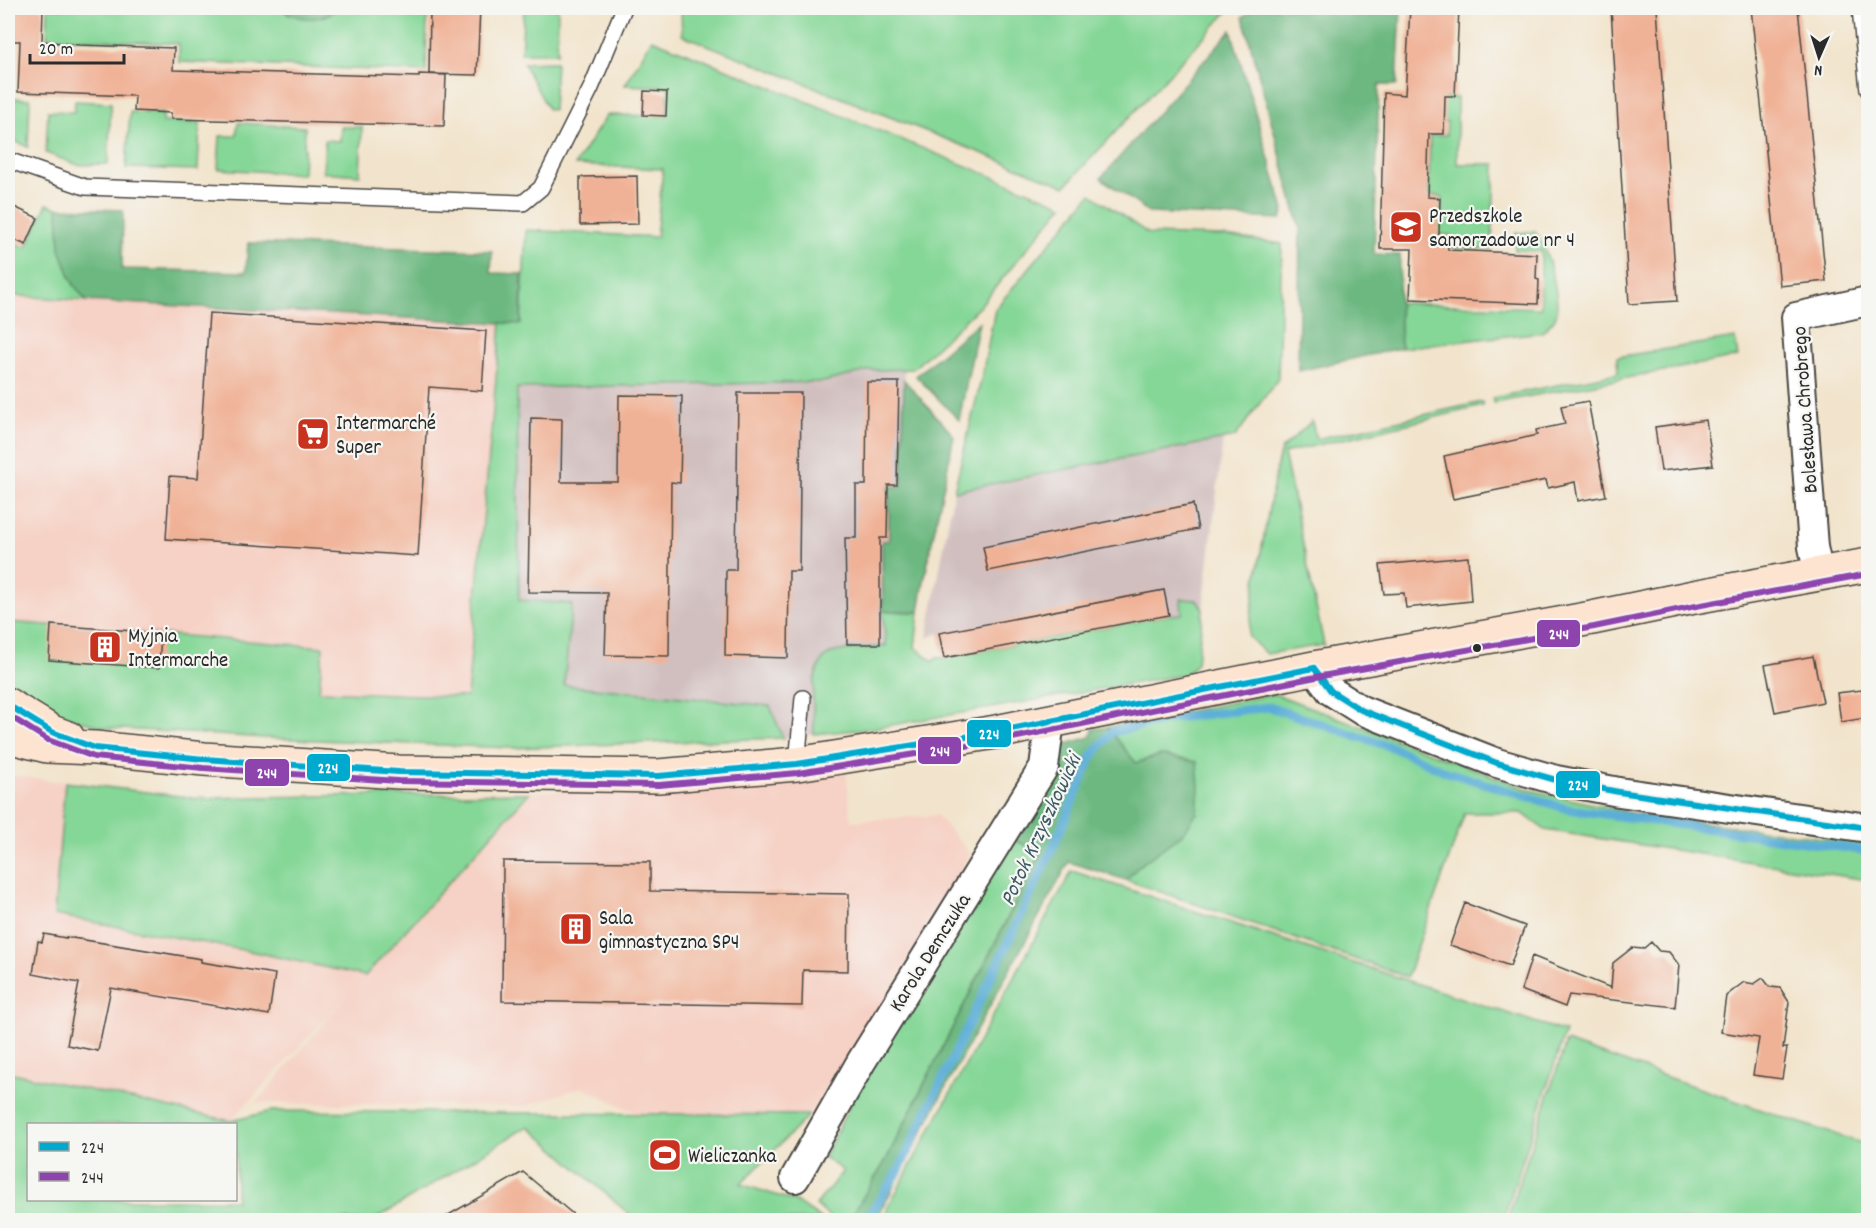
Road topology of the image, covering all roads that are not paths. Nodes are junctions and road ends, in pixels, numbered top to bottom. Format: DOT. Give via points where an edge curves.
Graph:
graph roads {
  1 [pos="624,8"];
  2 [pos="1860,8"];
  3 [pos="1869,90"];
  4 [pos="8,160"];
  5 [pos="1869,301"];
  6 [pos="1869,565"];
  7 [pos="1819,575"];
  8 [pos="1314,668"];
  9 [pos="803,698"];
  10 [pos="8,705"];
  11 [pos="1050,722"];
  12 [pos="8,736"];
  13 [pos="95,748"];
  14 [pos="797,764"];
  15 [pos="1869,828"];
  16 [pos="795,1178"];
  1 -- 4 [label="lane" via="591,88 541,188 523,203 85,187"];
  2 -- 3 [label="lane"];
  5 -- 7 [label="street, Bolesława Chrobrego" via="1796,317 1813,547"];
  6 -- 7 [label="street"];
  7 -- 8 [label="street"];
  8 -- 11 [label="street"];
  8 -- 15 [label="street" via="1331,691 1361,710 1497,763 1619,792"];
  9 -- 14 [label="lane"];
  10 -- 13 [label="street" via="52,732"];
  11 -- 14 [label="street"];
  11 -- 16 [label="street, Karola Demczuka" via="1044,767 861,1062"];
  12 -- 13 [label="street" via="47,746"];
  13 -- 14 [label="street" via="399,772 658,776"];
}
